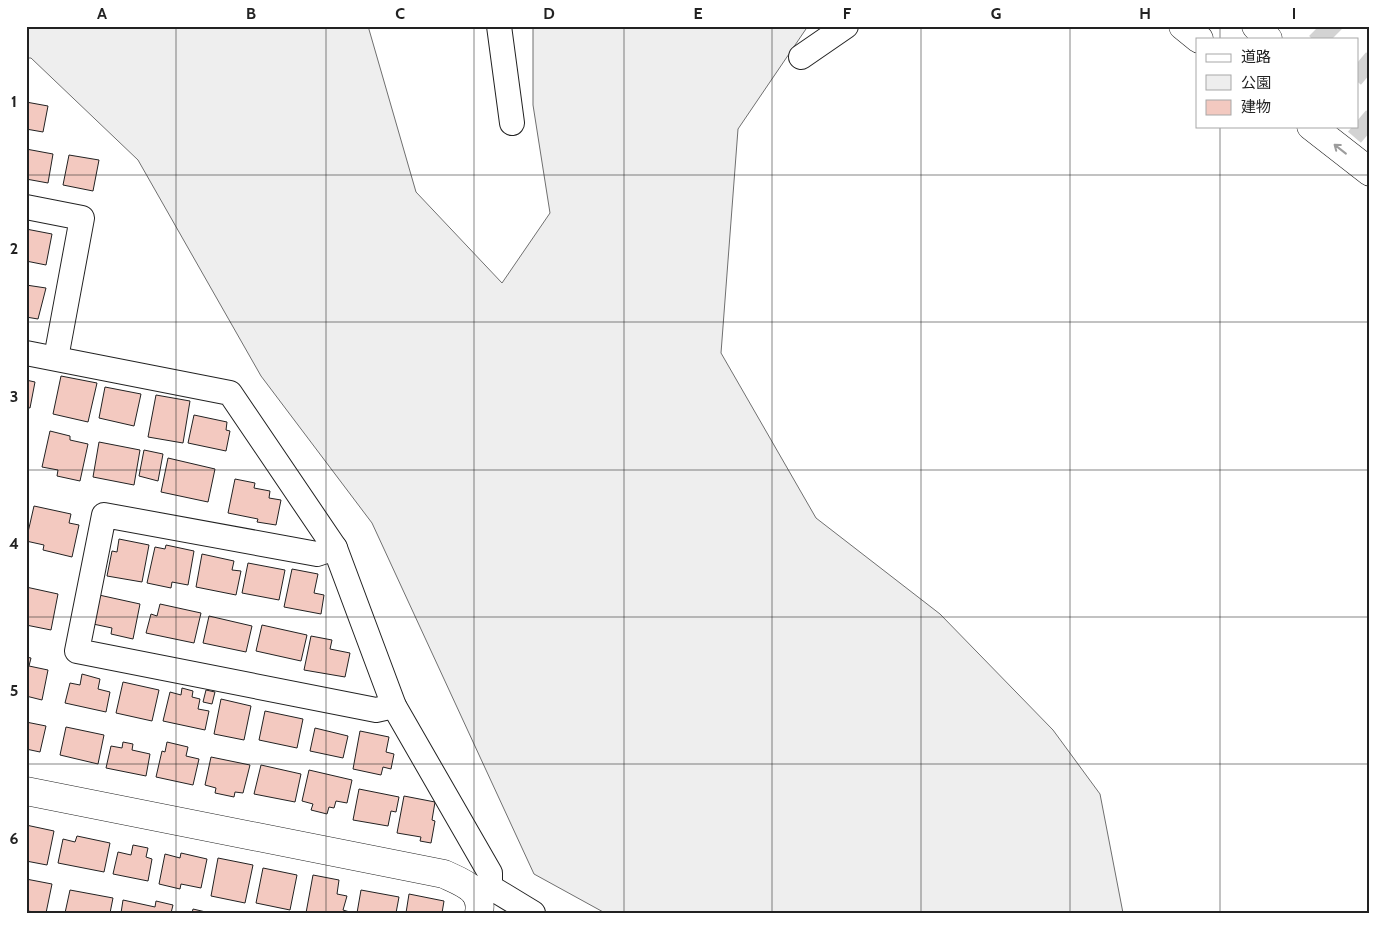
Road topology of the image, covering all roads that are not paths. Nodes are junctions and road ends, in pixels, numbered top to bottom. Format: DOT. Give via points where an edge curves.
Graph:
graph roads {
  1 [pos="499,26"];
  2 [pos="846,26"];
  3 [pos="1183,26"];
  4 [pos="1256,26"];
  5 [pos="1198,38"];
  6 [pos="1267,38"];
  7 [pos="801,57"];
  8 [pos="512,123"];
  9 [pos="1314,128"];
  10 [pos="1370,172"];
  11 [pos="26,207"];
  12 [pos="26,353"];
  13 [pos="56,358"];
  14 [pos="335,548"];
  15 [pos="394,706"];
  16 [pos="26,791"];
  17 [pos="481,898"];
  18 [pos="533,913"];
  1 -- 8 [label="street"];
  2 -- 7 [label="street"];
  3 -- 5 [label="main road"];
  4 -- 6 [label="main road"];
  10 -- 9 [label="main road, one-way"];
  11 -- 13 [label="street" via="82,218"];
  12 -- 13 [label="street"];
  13 -- 14 [label="street" via="230,393"];
  14 -- 15 [label="street"];
  14 -- 15 [label="street" via="317,554 104,515 77,651 376,710"];
  15 -- 17 [label="street" via="490,873"];
  16 -- 17 [label="main road" via="444,874 470,886"];
  17 -- 18 [label="street"];
}
